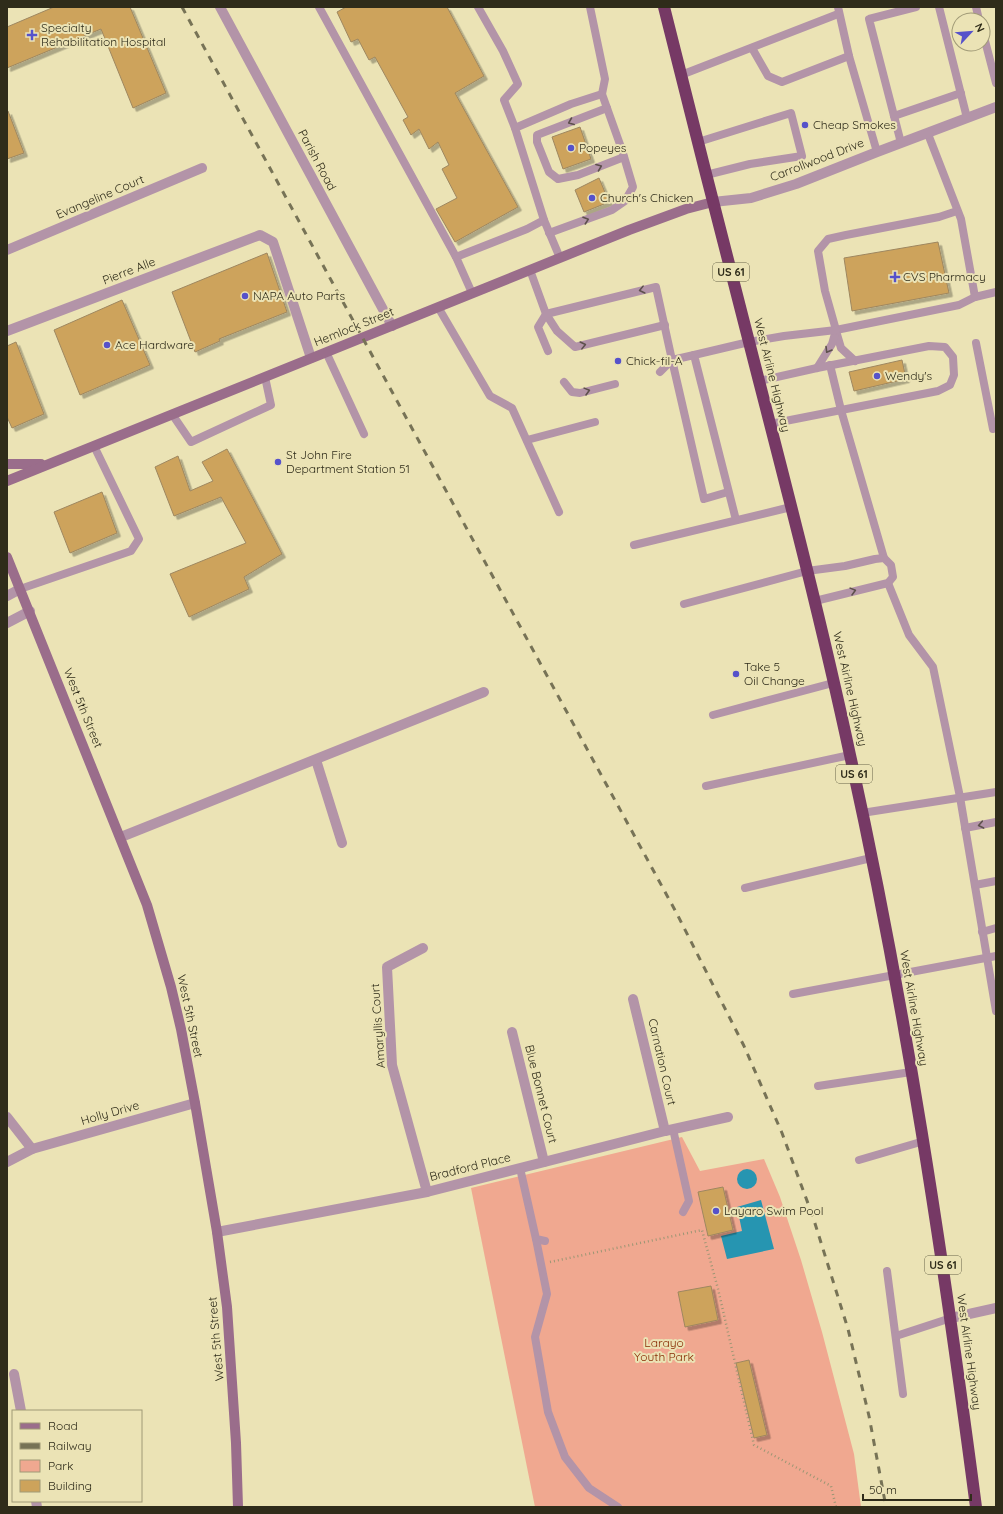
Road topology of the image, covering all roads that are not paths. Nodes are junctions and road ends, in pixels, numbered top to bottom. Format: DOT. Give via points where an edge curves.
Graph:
graph roads {
  1 [pos="220,7"];
  2 [pos="319,7"];
  3 [pos="478,7"];
  4 [pos="590,7"];
  5 [pos="665,7"];
  6 [pos="916,7"];
  7 [pos="939,7"];
  8 [pos="838,10"];
  9 [pos="752,48"];
  10 [pos="990,52"];
  11 [pos="849,56"];
  12 [pos="994,65"];
  13 [pos="681,75"];
  14 [pos="996,82"];
  15 [pos="961,93"];
  16 [pos="602,94"];
  17 [pos="607,108"];
  18 [pos="996,108"];
  19 [pos="894,116"];
  20 [pos="967,118"];
  21 [pos="515,128"];
  22 [pos="928,134"];
  23 [pos="698,142"];
  24 [pos="902,143"];
  25 [pos="877,152"];
  26 [pos="624,157"];
  27 [pos="202,168"];
  28 [pos="706,176"];
  29 [pos="713,202"];
  30 [pos="957,211"];
  31 [pos="544,220"];
  32 [pos="549,233"];
  33 [pos="7,250"];
  34 [pos="456,257"];
  35 [pos="560,258"];
  36 [pos="530,270"];
  37 [pos="996,292"];
  38 [pos="472,293"];
  39 [pos="975,297"];
  40 [pos="438,307"];
  41 [pos="546,314"];
  42 [pos="665,325"];
  43 [pos="392,326"];
  44 [pos="8,328"];
  45 [pos="836,330"];
  46 [pos="749,342"];
  47 [pos="976,343"];
  48 [pos="548,351"];
  49 [pos="326,352"];
  50 [pos="694,355"];
  51 [pos="311,358"];
  52 [pos="672,360"];
  53 [pos="855,361"];
  54 [pos="830,366"];
  55 [pos="818,368"];
  56 [pos="660,372"];
  57 [pos="265,377"];
  58 [pos="759,381"];
  59 [pos="564,382"];
  60 [pos="615,384"];
  61 [pos="841,410"];
  62 [pos="172,414"];
  63 [pos="595,422"];
  64 [pos="770,424"];
  65 [pos="993,429"];
  66 [pos="364,434"];
  67 [pos="527,440"];
  68 [pos="94,446"];
  69 [pos="7,464"];
  70 [pos="48,464"];
  71 [pos="7,481"];
  72 [pos="728,492"];
  73 [pos="791,507"];
  74 [pos="559,512"];
  75 [pos="736,520"];
  76 [pos="634,545"];
  77 [pos="7,556"];
  78 [pos="884,558"];
  79 [pos="808,571"];
  80 [pos="888,583"];
  81 [pos="20,589"];
  82 [pos="7,596"];
  83 [pos="815,601"];
  84 [pos="684,604"];
  85 [pos="30,611"];
  86 [pos="7,623"];
  87 [pos="833,682"];
  88 [pos="484,692"];
  89 [pos="713,715"];
  90 [pos="850,755"];
  91 [pos="316,760"];
  92 [pos="706,786"];
  93 [pos="996,792"];
  94 [pos="960,798"];
  95 [pos="862,813"];
  96 [pos="996,822"];
  97 [pos="965,828"];
  98 [pos="121,837"];
  99 [pos="342,843"];
  100 [pos="871,858"];
  101 [pos="996,881"];
  102 [pos="975,885"];
  103 [pos="745,888"];
  104 [pos="996,928"];
  105 [pos="982,932"];
  106 [pos="423,948"];
  107 [pos="996,956"];
  108 [pos="987,958"];
  109 [pos="895,975"];
  110 [pos="793,994"];
  111 [pos="633,999"];
  112 [pos="996,1011"];
  113 [pos="512,1032"];
  114 [pos="911,1072"];
  115 [pos="818,1086"];
  116 [pos="195,1103"];
  117 [pos="7,1117"];
  118 [pos="728,1118"];
  119 [pos="669,1130"];
  120 [pos="924,1141"];
  121 [pos="32,1149"];
  122 [pos="859,1160"];
  123 [pos="7,1162"];
  124 [pos="544,1162"];
  125 [pos="520,1168"];
  126 [pos="427,1192"];
  127 [pos="537,1203"];
  128 [pos="528,1205"];
  129 [pos="683,1212"];
  130 [pos="217,1232"];
  131 [pos="536,1239"];
  132 [pos="545,1241"];
  133 [pos="887,1272"];
  134 [pos="996,1308"];
  135 [pos="951,1318"];
  136 [pos="896,1336"];
  137 [pos="14,1374"];
  138 [pos="903,1394"];
  139 [pos="20,1410"];
  140 [pos="238,1507"];
  141 [pos="618,1507"];
  142 [pos="976,1507"];
  1 -- 43 [label="street, Parish Road"];
  2 -- 34 [label="lane"];
  3 -- 21 [label="lane" via="518,84 504,100"];
  4 -- 16 [label="lane" via="605,79"];
  5 -- 13 [label="highway, West Airline Highway / US 61"];
  6 -- 19 [label="lane" via="869,19"];
  7 -- 15 [label="lane"];
  8 -- 9 [label="lane"];
  8 -- 11 [label="lane"];
  9 -- 11 [label="lane" via="768,76 782,82"];
  9 -- 13 [label="lane"];
  10 -- 12 [label="lane"];
  11 -- 25 [label="lane"];
  12 -- 14 [label="lane"];
  13 -- 23 [label="highway, West Airline Highway / US 61"];
  15 -- 19 [label="lane"];
  15 -- 20 [label="lane"];
  16 -- 17 [label="lane"];
  16 -- 21 [label="lane"];
  17 -- 26 [label="lane"];
  17 -- 26 [label="lane, one-way" via="537,135 537,142 549,172 558,179 578,175"];
  18 -- 20 [label="street, Carrollwood Drive"];
  19 -- 24 [label="lane"];
  20 -- 22 [label="street, Carrollwood Drive"];
  21 -- 31 [label="lane"];
  22 -- 24 [label="street, Carrollwood Drive"];
  22 -- 30 [label="lane"];
  23 -- 28 [label="highway, West Airline Highway / US 61"];
  23 -- 28 [label="lane" via="791,113 802,156 750,164"];
  24 -- 25 [label="street, Carrollwood Drive"];
  25 -- 29 [label="street, Carrollwood Drive" via="796,184 751,198"];
  32 -- 26 [label="lane, one-way" via="612,210 625,201 633,187"];
  27 -- 33 [label="street, Evangeline Court"];
  28 -- 29 [label="highway, West Airline Highway / US 61"];
  29 -- 35 [label="main road, Hemlock Street" via="680,211"];
  29 -- 46 [label="highway, West Airline Highway / US 61"];
  30 -- 39 [label="lane" via="961,220"];
  30 -- 45 [label="lane" via="939,217 828,239 818,251 824,291"];
  31 -- 32 [label="lane"];
  31 -- 34 [label="lane"];
  32 -- 35 [label="lane"];
  34 -- 38 [label="lane"];
  35 -- 36 [label="main road, Hemlock Street"];
  36 -- 38 [label="main road, Hemlock Street"];
  36 -- 41 [label="lane"];
  37 -- 39 [label="lane"];
  38 -- 40 [label="main road, Hemlock Street"];
  39 -- 45 [label="lane" via="958,305"];
  40 -- 43 [label="main road, Hemlock Street"];
  40 -- 67 [label="lane" via="490,396 512,408"];
  41 -- 42 [label="lane, one-way" via="557,332 575,347"];
  42 -- 41 [label="lane, one-way" via="656,287"];
  41 -- 48 [label="lane" via="538,327"];
  42 -- 52 [label="lane"];
  43 -- 49 [label="main road, Hemlock Street"];
  44 -- 51 [label="street, Pierre Alle" via="260,236 273,242"];
  45 -- 46 [label="lane"];
  45 -- 53 [label="lane" via="841,348"];
  45 -- 55 [label="lane, one-way" via="832,344"];
  46 -- 50 [label="lane"];
  46 -- 58 [label="highway, West Airline Highway / US 61"];
  47 -- 65 [label="lane"];
  49 -- 51 [label="main road, Hemlock Street"];
  49 -- 66 [label="lane"];
  50 -- 52 [label="lane"];
  50 -- 72 [label="lane"];
  51 -- 57 [label="main road, Hemlock Street"];
  52 -- 56 [label="lane"];
  52 -- 72 [label="lane" via="704,498"];
  53 -- 54 [label="lane"];
  53 -- 61 [label="lane" via="929,346 945,347 953,357 954,375 950,385 938,391"];
  54 -- 55 [label="lane"];
  54 -- 61 [label="lane"];
  55 -- 58 [label="lane"];
  57 -- 62 [label="main road, Hemlock Street"];
  57 -- 62 [label="lane" via="271,405 191,442"];
  58 -- 64 [label="highway, West Airline Highway / US 61"];
  59 -- 60 [label="lane, one-way" via="572,392 580,393"];
  61 -- 64 [label="lane"];
  61 -- 78 [label="lane"];
  62 -- 68 [label="main road, Hemlock Street"];
  63 -- 67 [label="lane"];
  64 -- 73 [label="highway, West Airline Highway / US 61"];
  67 -- 74 [label="lane"];
  68 -- 70 [label="main road, Hemlock Street"];
  68 -- 81 [label="lane" via="139,538 131,551"];
  69 -- 70 [label="main road"];
  70 -- 71 [label="main road, Hemlock Street"];
  72 -- 75 [label="lane"];
  73 -- 75 [label="lane"];
  73 -- 79 [label="highway, West Airline Highway / US 61"];
  75 -- 76 [label="lane"];
  77 -- 81 [label="main road, West 5th Street"];
  78 -- 79 [label="lane"];
  78 -- 80 [label="lane" via="891,565 893,577"];
  79 -- 83 [label="highway, West Airline Highway / US 61"];
  79 -- 84 [label="lane"];
  83 -- 80 [label="lane, one-way"];
  80 -- 94 [label="lane" via="909,635 933,667"];
  81 -- 82 [label="street"];
  81 -- 85 [label="main road, West 5th Street"];
  83 -- 87 [label="highway, West Airline Highway / US 61"];
  85 -- 86 [label="street"];
  85 -- 98 [label="main road, West 5th Street"];
  87 -- 89 [label="lane"];
  87 -- 90 [label="highway, West Airline Highway / US 61"];
  88 -- 91 [label="street"];
  90 -- 92 [label="lane"];
  90 -- 95 [label="highway, West Airline Highway / US 61"];
  91 -- 98 [label="street"];
  91 -- 99 [label="street"];
  93 -- 94 [label="lane"];
  94 -- 95 [label="lane"];
  94 -- 97 [label="lane"];
  95 -- 100 [label="highway, West Airline Highway / US 61"];
  96 -- 97 [label="lane, one-way"];
  97 -- 102 [label="lane"];
  98 -- 116 [label="main road, West 5th Street" via="161,949 181,1029"];
  100 -- 103 [label="lane"];
  100 -- 109 [label="highway, West Airline Highway / US 61"];
  101 -- 102 [label="lane"];
  102 -- 105 [label="lane"];
  104 -- 105 [label="lane"];
  105 -- 108 [label="lane"];
  106 -- 126 [label="street, Amaryllis Court" via="387,968 392,1065"];
  107 -- 108 [label="lane"];
  108 -- 109 [label="lane"];
  108 -- 112 [label="lane"];
  109 -- 110 [label="lane"];
  109 -- 114 [label="highway, West Airline Highway / US 61"];
  111 -- 119 [label="street, Carnation Court"];
  113 -- 124 [label="street, Blue Bonnet Court"];
  114 -- 115 [label="lane"];
  114 -- 120 [label="highway, West Airline Highway / US 61"];
  116 -- 121 [label="street, Holly Drive"];
  116 -- 130 [label="main road, West 5th Street"];
  117 -- 121 [label="street"];
  118 -- 119 [label="street, Bradford Place"];
  119 -- 124 [label="street, Bradford Place"];
  119 -- 129 [label="lane" via="679,1174 689,1201"];
  120 -- 122 [label="lane"];
  120 -- 135 [label="highway, West Airline Highway / US 61"];
  121 -- 123 [label="street, Holly Drive"];
  124 -- 125 [label="street, Bradford Place"];
  125 -- 126 [label="street, Bradford Place"];
  125 -- 128 [label="lane"];
  126 -- 130 [label="street, Bradford Place"];
  127 -- 128 [label="lane"];
  128 -- 131 [label="lane"];
  130 -- 140 [label="main road, West 5th Street" via="227,1307"];
  131 -- 132 [label="lane"];
  131 -- 141 [label="lane" via="547,1294 535,1337 548,1412 565,1457 589,1488"];
  133 -- 136 [label="lane"];
  134 -- 135 [label="street"];
  135 -- 136 [label="lane"];
  135 -- 142 [label="highway, West Airline Highway / US 61"];
  136 -- 138 [label="lane"];
  137 -- 139 [label="street"];
}
